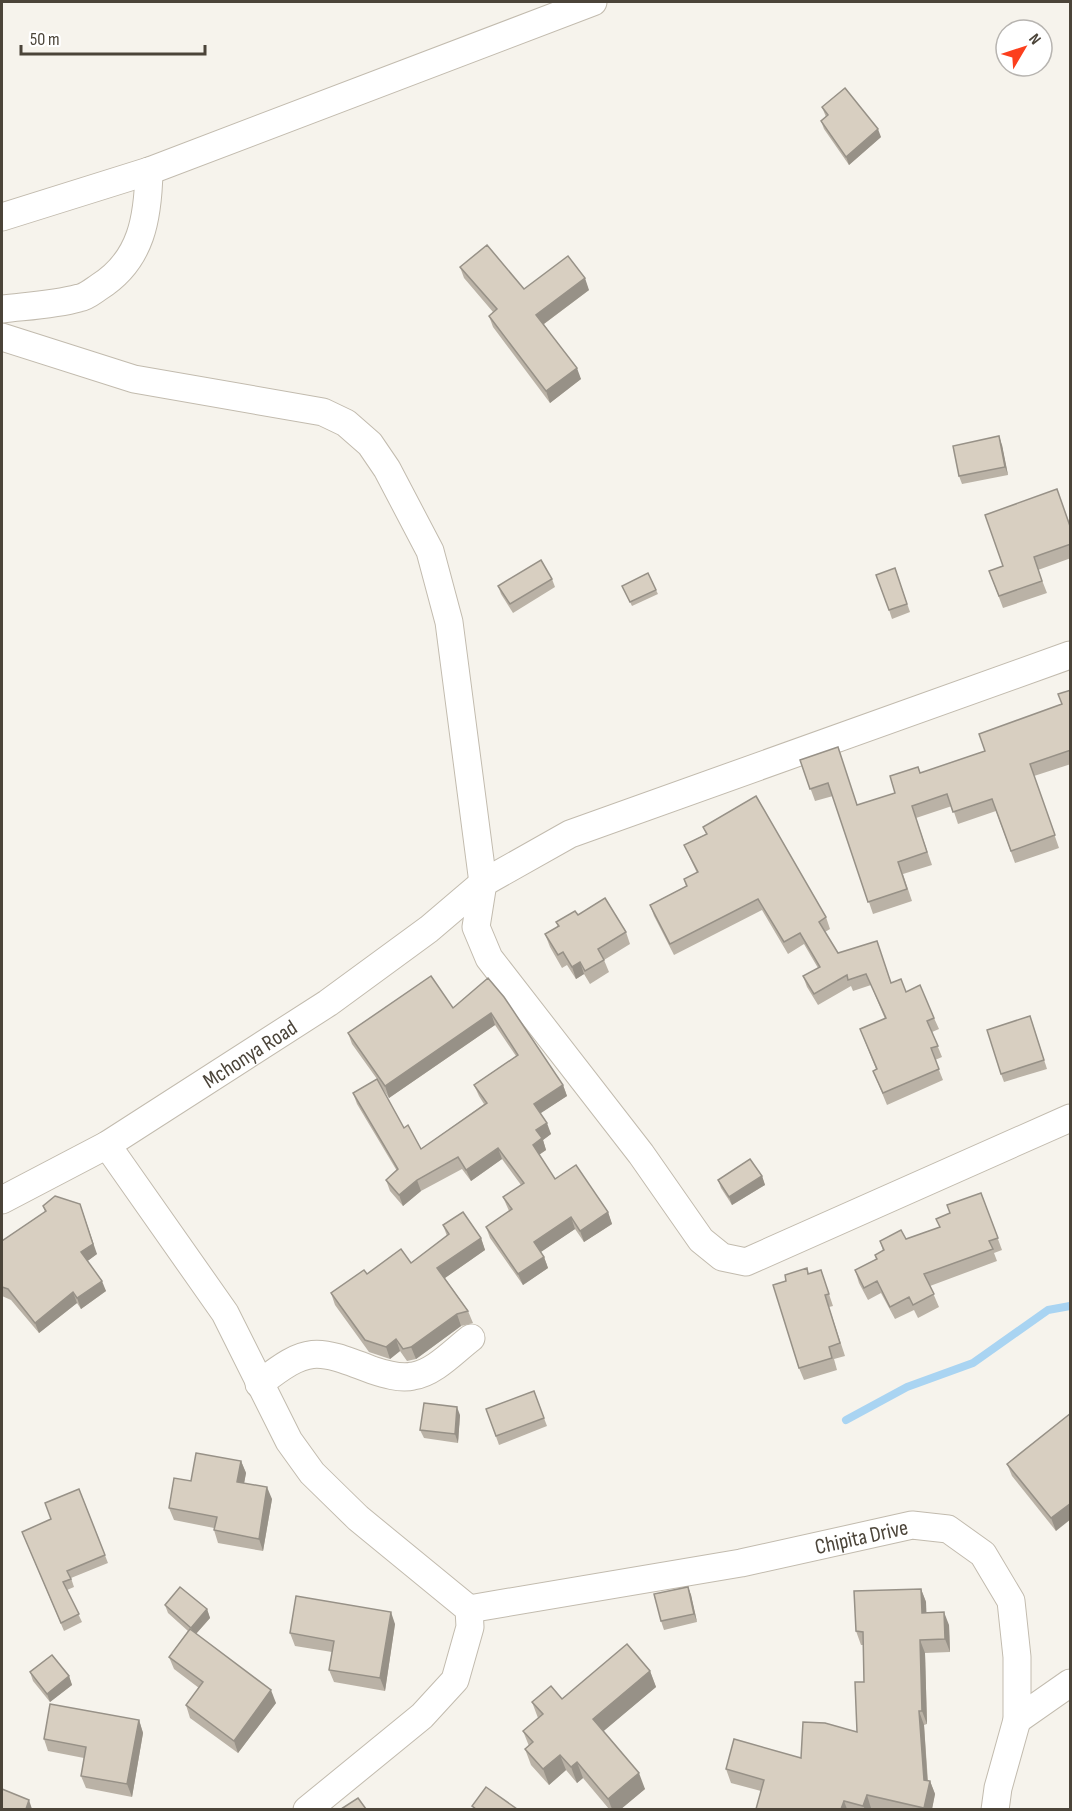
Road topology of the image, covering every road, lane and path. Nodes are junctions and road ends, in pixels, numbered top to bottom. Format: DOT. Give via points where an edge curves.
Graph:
graph roads {
  1 [pos="593,2"];
  2 [pos="149,171"];
  3 [pos="2,217"];
  4 [pos="2,309"];
  5 [pos="2,337"];
  6 [pos="1071,655"];
  7 [pos="483,883"];
  8 [pos="1071,1118"];
  9 [pos="107,1145"];
  10 [pos="2,1200"];
  11 [pos="471,1338"];
  12 [pos="259,1384"];
  13 [pos="469,1609"];
  14 [pos="1071,1683"];
  15 [pos="1017,1720"];
  16 [pos="307,1809"];
  17 [pos="995,1809"];
  1 -- 2 [label="street"];
  2 -- 3 [label="street"];
  2 -- 4 [label="street" via="148,210 140,240 127,263 108,281 82,298"];
  5 -- 7 [label="street" via="134,379 323,412 345,423 370,444 430,552 441,590 449,622"];
  6 -- 7 [label="street, Mchonya Road" via="595,824"];
  7 -- 8 [label="street" via="476,927 489,958 641,1154 701,1240 722,1257 746,1262"];
  7 -- 9 [label="street, Mchonya Road" via="429,929 328,1003"];
  9 -- 10 [label="street, Mchonya Road"];
  9 -- 12 [label="street" via="225,1313"];
  11 -- 12 [label="street" via="432,1368 414,1376 381,1373 317,1354 289,1361"];
  12 -- 13 [label="street" via="289,1441 312,1473 358,1518"];
  13 -- 15 [label="street, Chipita Drive" via="741,1563 912,1525 948,1529 983,1554 1011,1601 1017,1657"];
  13 -- 16 [label="street" via="470,1627 455,1680 422,1716"];
  14 -- 15 [label="street"];
  15 -- 17 [label="street, Chipita Drive"];
}
